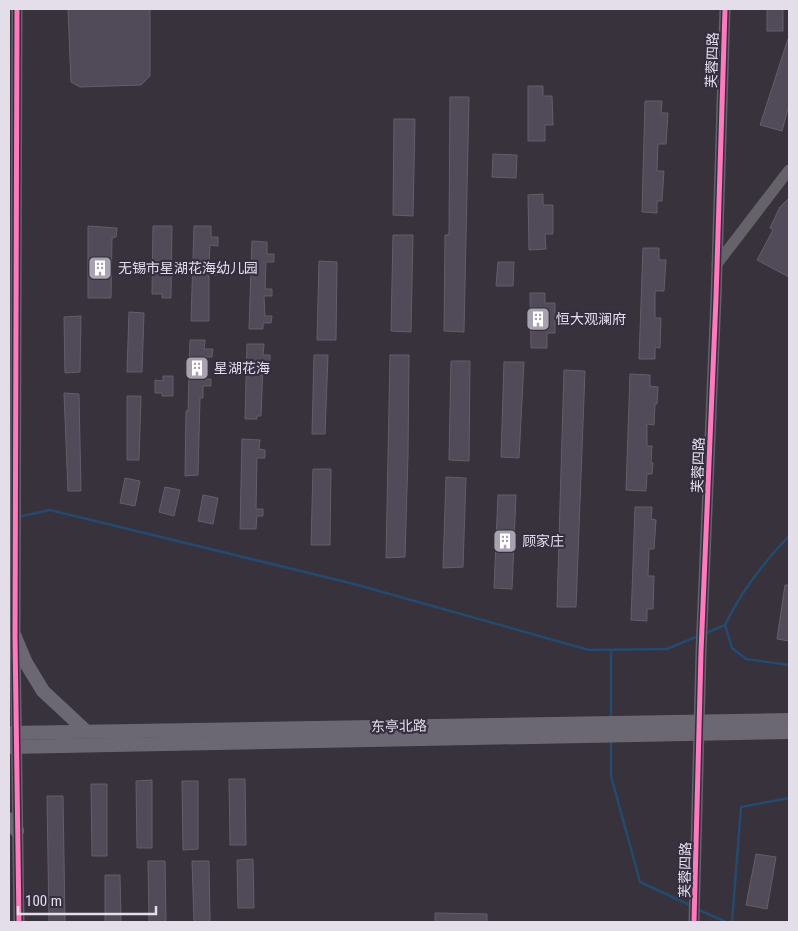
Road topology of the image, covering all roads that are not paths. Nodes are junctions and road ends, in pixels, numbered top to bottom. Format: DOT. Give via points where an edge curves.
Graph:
graph roads {
  1 [pos="17,9"];
  2 [pos="725,9"];
  3 [pos="789,170"];
  4 [pos="13,181"];
  5 [pos="717,264"];
  6 [pos="15,637"];
  7 [pos="9,655"];
  8 [pos="789,720"];
  9 [pos="699,728"];
  10 [pos="599,730"];
  11 [pos="87,732"];
  12 [pos="789,732"];
  13 [pos="12,740"];
  14 [pos="9,819"];
  15 [pos="17,831"];
  16 [pos="19,922"];
  17 [pos="694,922"];
  1 -- 4 [label="street" via="17,163"];
  2 -- 5 [label="street, 芙蓉四路"];
  3 -- 5 [label="street"];
  4 -- 6 [label="street"];
  5 -- 9 [label="street, 芙蓉四路"];
  6 -- 7 [label="main road"];
  6 -- 11 [label="main road" via="43,691"];
  6 -- 13 [label="street"];
  8 -- 9 [label="main road, 东亭北路"];
  9 -- 10 [label="main road, 东亭北路"];
  9 -- 12 [label="main road, 东亭北路"];
  9 -- 17 [label="street, 芙蓉四路"];
  10 -- 11 [label="main road, 东亭北路"];
  10 -- 13 [label="main road, 东亭北路"];
  11 -- 13 [label="main road, 东亭北路"];
  13 -- 15 [label="street"];
  14 -- 15 [label="main road"];
  15 -- 16 [label="street"];
}
